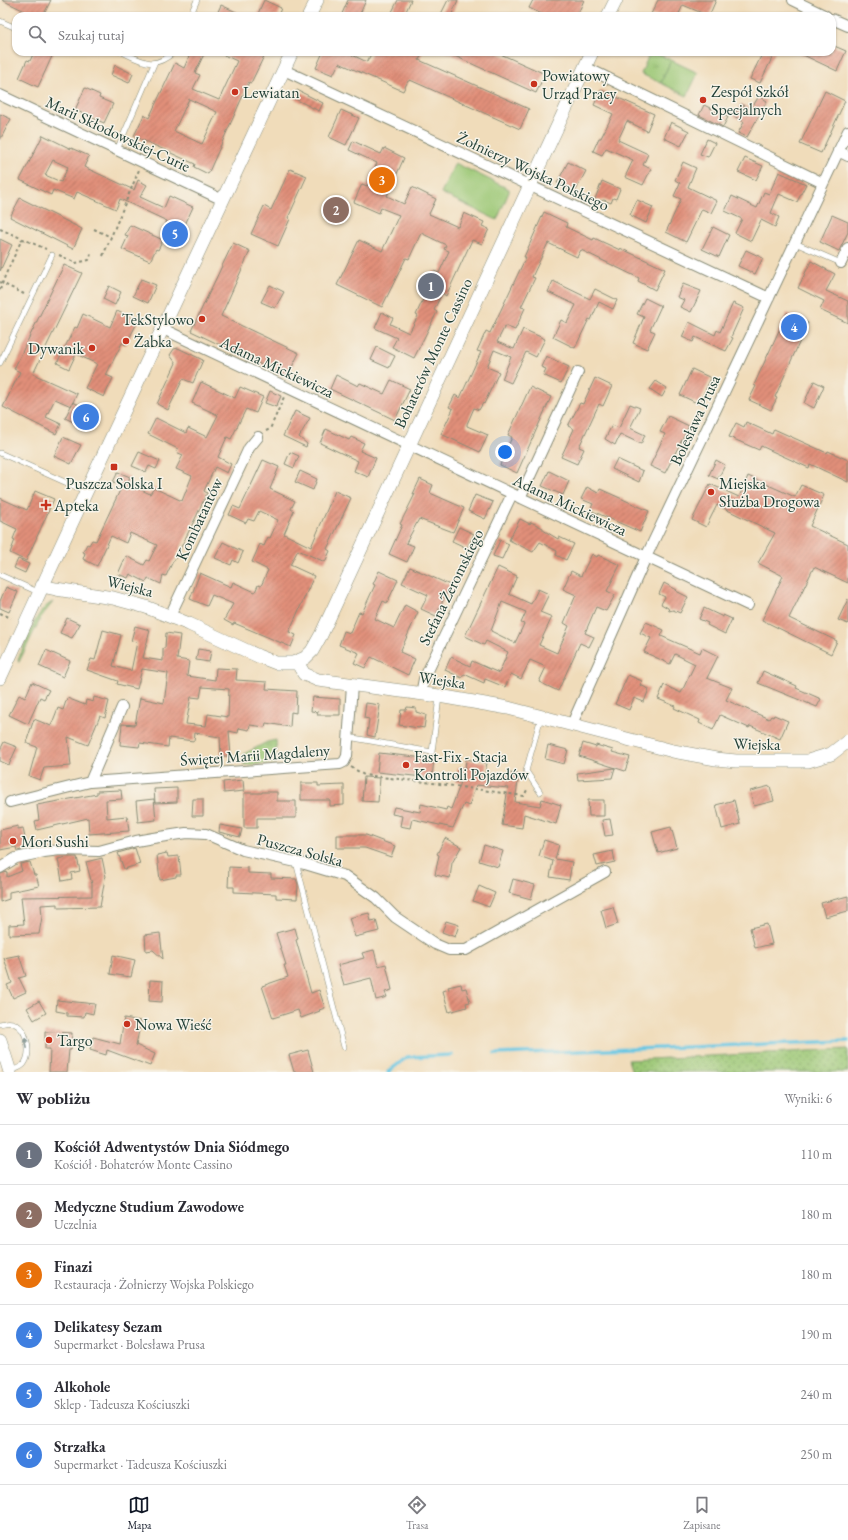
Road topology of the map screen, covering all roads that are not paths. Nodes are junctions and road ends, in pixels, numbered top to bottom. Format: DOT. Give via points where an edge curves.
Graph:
graph roads {
  1 [pos="197,0"];
  2 [pos="317,0"];
  3 [pos="616,0"];
  4 [pos="793,0"];
  5 [pos="192,12"];
  6 [pos="311,12"];
  7 [pos="610,12"];
  8 [pos="818,12"];
  9 [pos="0,21"];
  10 [pos="836,21"];
  11 [pos="12,26"];
  12 [pos="848,26"];
  13 [pos="130,56"];
  14 [pos="169,56"];
  15 [pos="290,56"];
  16 [pos="590,56"];
  17 [pos="154,64"];
  18 [pos="585,67"];
  19 [pos="284,70"];
  20 [pos="0,95"];
  21 [pos="848,134"];
  22 [pos="117,150"];
  23 [pos="838,151"];
  24 [pos="848,156"];
  25 [pos="823,182"];
  26 [pos="530,186"];
  27 [pos="223,200"];
  28 [pos="795,243"];
  29 [pos="848,248"];
  30 [pos="52,255"];
  31 [pos="841,263"];
  32 [pos="769,298"];
  33 [pos="163,329"];
  34 [pos="0,363"];
  35 [pos="578,372"];
  36 [pos="258,437"];
  37 [pos="409,445"];
  38 [pos="0,453"];
  39 [pos="86,492"];
  40 [pos="516,496"];
  41 [pos="646,557"];
  42 [pos="0,575"];
  43 [pos="41,589"];
  44 [pos="748,605"];
  45 [pos="170,616"];
  46 [pos="297,662"];
  47 [pos="0,678"];
  48 [pos="352,685"];
  49 [pos="421,694"];
  50 [pos="439,696"];
  51 [pos="122,707"];
  52 [pos="541,716"];
  53 [pos="572,724"];
  54 [pos="348,737"];
  55 [pos="848,741"];
  56 [pos="90,782"];
  57 [pos="540,792"];
  58 [pos="10,802"];
  59 [pos="296,862"];
  60 [pos="0,868"];
  61 [pos="605,872"];
  62 [pos="0,1024"];
  63 [pos="0,1040"];
  64 [pos="344,1047"];
  65 [pos="9,1072"];
  1 -- 5 [label="lane"];
  2 -- 6 [label="street"];
  3 -- 7 [label="street"];
  4 -- 8 [label="street"];
  9 -- 11 [label="lane"];
  10 -- 12 [label="street"];
  13 -- 17 [label="lane"];
  14 -- 17 [label="lane"];
  15 -- 19 [label="street"];
  16 -- 18 [label="street, Bohaterów Monte Cassino"];
  17 -- 22 [label="lane"];
  18 -- 25 [label="street"];
  18 -- 26 [label="street, Bohaterów Monte Cassino"];
  19 -- 26 [label="street, Żołnierzy Wojska Polskiego"];
  19 -- 27 [label="street"];
  20 -- 22 [label="street, Marii Skłodowskiej-Curie"];
  21 -- 23 [label="street, Bolesława Prusa"];
  22 -- 27 [label="street, Marii Skłodowskiej-Curie"];
  23 -- 24 [label="street"];
  23 -- 25 [label="street, Bolesława Prusa"];
  25 -- 28 [label="street, Bolesława Prusa"];
  26 -- 32 [label="street, Żołnierzy Wojska Polskiego"];
  26 -- 37 [label="street, Bohaterów Monte Cassino"];
  27 -- 33 [label="street"];
  28 -- 31 [label="lane"];
  28 -- 32 [label="street, Bolesława Prusa"];
  29 -- 31 [label="street"];
  30 -- 34 [label="lane"];
  32 -- 41 [label="street, Bolesława Prusa"];
  33 -- 37 [label="street, Adama Mickiewicza"];
  33 -- 39 [label="street"];
  35 -- 40 [label="street, Stefana Żeromskiego"];
  36 -- 45 [label="street, Kombatantów" via="249,448"];
  37 -- 40 [label="street, Adama Mickiewicza"];
  37 -- 46 [label="street, Bohaterów Monte Cassino" via="318,639 309,655"];
  38 -- 39 [label="lane"];
  39 -- 43 [label="street"];
  40 -- 41 [label="street, Adama Mickiewicza"];
  40 -- 49 [label="street, Stefana Żeromskiego" via="425,676"];
  41 -- 44 [label="street, Adama Mickiewicza"];
  41 -- 53 [label="street, Bolesława Prusa"];
  42 -- 43 [label="lane"];
  43 -- 45 [label="street, Wiejska" via="56,589 124,601"];
  43 -- 47 [label="street"];
  45 -- 46 [label="street, Wiejska" via="273,662"];
  46 -- 48 [label="street, Wiejska" via="302,672 310,678"];
  48 -- 49 [label="street, Wiejska"];
  48 -- 54 [label="street, Świętej Marii Magdaleny"];
  49 -- 50 [label="street, Wiejska"];
  50 -- 52 [label="street, Wiejska"];
  50 -- 54 [label="lane" via="432,752"];
  51 -- 56 [label="street"];
  52 -- 53 [label="street, Wiejska"];
  52 -- 57 [label="lane" via="526,771"];
  53 -- 55 [label="street, Wiejska" via="680,753 736,761 808,761 830,754"];
  54 -- 56 [label="street, Świętej Marii Magdaleny" via="347,756 344,762 337,765"];
  56 -- 58 [label="street, Świętej Marii Magdaleny"];
  59 -- 60 [label="street, Puszcza Solska" via="254,854 197,832 136,841 99,851 44,852 16,858"];
  59 -- 61 [label="street, Puszcza Solska" via="345,876 376,898 395,917 435,944 449,950 466,950"];
  59 -- 64 [label="lane"];
  65 -- 62 [label="lane, one-way" via="25,1063 27,1043 17,1024"];
  63 -- 65 [label="street"];
}
